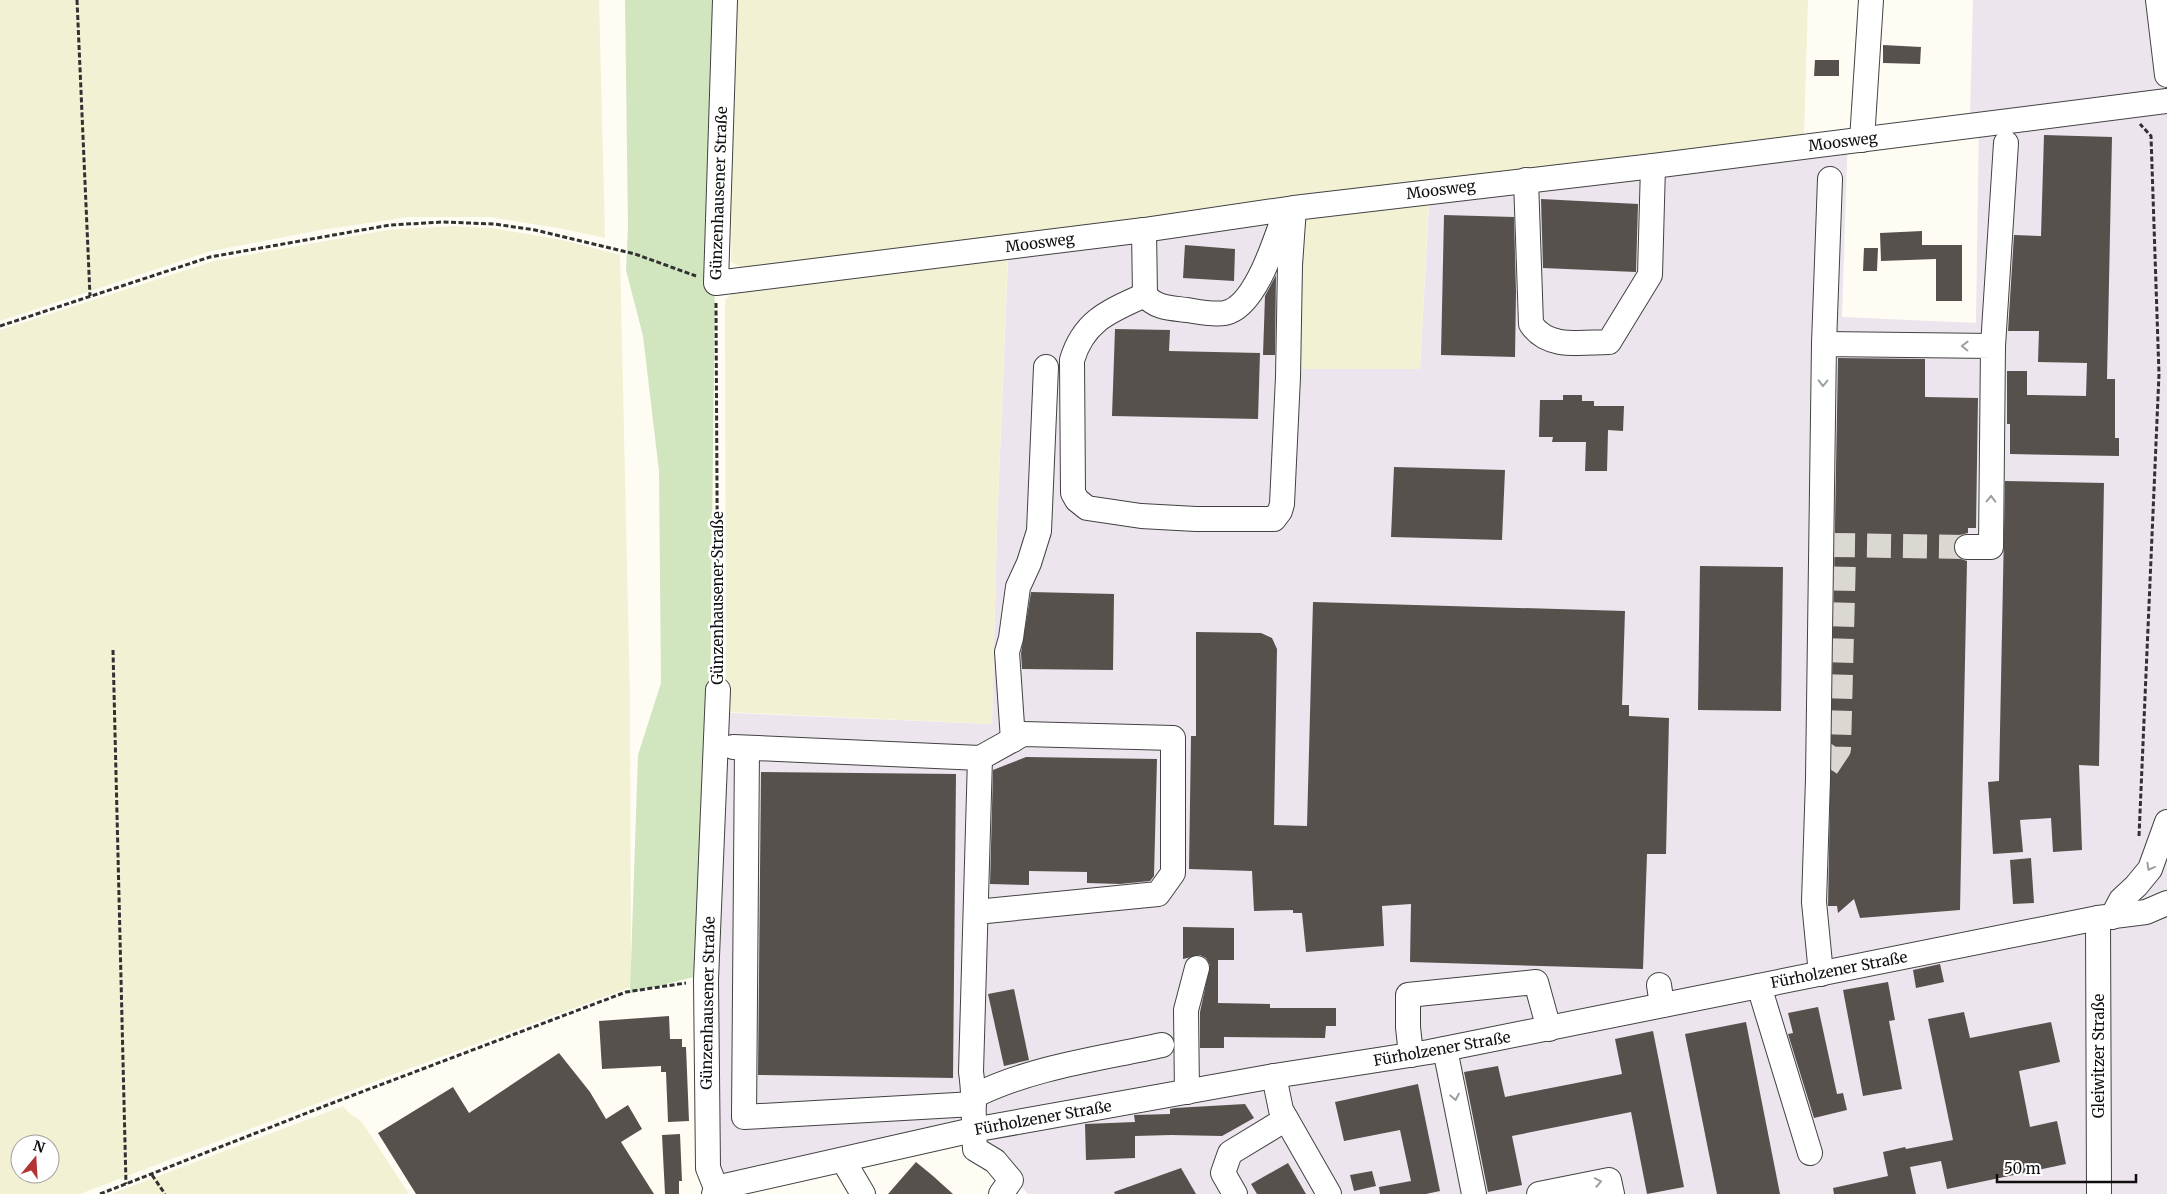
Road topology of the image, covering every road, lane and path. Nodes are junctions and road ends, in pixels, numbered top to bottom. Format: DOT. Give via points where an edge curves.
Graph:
graph roads {
  1 [pos="78,0"];
  2 [pos="724,0"];
  3 [pos="1871,0"];
  4 [pos="2158,0"];
  5 [pos="2167,75"];
  6 [pos="2167,100"];
  7 [pos="2122,106"];
  8 [pos="1862,140"];
  9 [pos="2006,143"];
  10 [pos="1653,166"];
  11 [pos="1830,179"];
  12 [pos="1526,180"];
  13 [pos="1290,208"];
  14 [pos="1144,230"];
  15 [pos="716,283"];
  16 [pos="1145,295"];
  17 [pos="90,296"];
  18 [pos="0,326"];
  19 [pos="1824,344"];
  20 [pos="1993,346"];
  21 [pos="1046,367"];
  22 [pos="1968,547"];
  23 [pos="113,650"];
  24 [pos="718,690"];
  25 [pos="1013,740"];
  26 [pos="716,746"];
  27 [pos="747,748"];
  28 [pos="975,758"];
  29 [pos="2167,822"];
  30 [pos="2138,844"];
  31 [pos="2167,903"];
  32 [pos="976,912"];
  33 [pos="2105,918"];
  34 [pos="1197,968"];
  35 [pos="1821,974"];
  36 [pos="706,980"];
  37 [pos="1759,986"];
  38 [pos="1549,1029"];
  39 [pos="1162,1045"];
  40 [pos="1445,1049"];
  41 [pos="1411,1055"];
  42 [pos="1274,1076"];
  43 [pos="1187,1092"];
  44 [pos="969,1102"];
  45 [pos="1286,1119"];
  46 [pos="974,1130"];
  47 [pos="1810,1153"];
  48 [pos="844,1160"];
  49 [pos="152,1175"];
  50 [pos="126,1184"];
  51 [pos="715,1191"];
  52 [pos="100,1194"];
  53 [pos="165,1194"];
  54 [pos="863,1194"];
  55 [pos="1001,1194"];
  56 [pos="1235,1194"];
  57 [pos="1329,1194"];
  58 [pos="1474,1194"];
  59 [pos="1539,1194"];
  60 [pos="1612,1194"];
  61 [pos="2100,1194"];
  1 -- 17 [label="path"];
  2 -- 15 [label="street, Günzenhausener Straße"];
  3 -- 8 [label="street"];
  4 -- 5 [label="street"];
  6 -- 7 [label="street, Moosweg"];
  7 -- 8 [label="street, Moosweg"];
  7 -- 30 [label="path" via="2151,136 2159,374"];
  8 -- 10 [label="street, Moosweg"];
  9 -- 20 [label="street"];
  10 -- 12 [label="street, Moosweg"];
  10 -- 12 [label="street" via="1650,275 1609,342 1547,339 1537,333 1532,324"];
  11 -- 19 [label="street"];
  12 -- 13 [label="street, Moosweg"];
  13 -- 14 [label="street, Moosweg"];
  13 -- 16 [label="street" via="1270,257 1255,283 1228,313 1167,308 1150,302"];
  13 -- 16 [label="street" via="1288,377 1282,504 1274,519 1141,516 1087,508 1077,500 1073,493 1072,360 1077,343 1104,314"];
  14 -- 15 [label="street, Moosweg"];
  14 -- 16 [label="street"];
  15 -- 17 [label="path" via="635,254 574,239 494,224 443,222 390,225 210,257"];
  15 -- 24 [label="path, Günzenhausener Straße"];
  17 -- 18 [label="path"];
  20 -- 19 [label="street, one-way"];
  19 -- 35 [label="street, one-way" via="1823,773 1814,902"];
  22 -- 20 [label="street, one-way" via="1991,547"];
  21 -- 25 [label="street" via="1039,531 1018,587 1007,652"];
  23 -- 50 [label="path"];
  24 -- 26 [label="street, Günzenhausener Straße"];
  25 -- 28 [label="street"];
  25 -- 32 [label="street" via="1023,734 1173,738 1173,873 1158,894"];
  26 -- 27 [label="street"];
  26 -- 36 [label="street, Günzenhausener Straße"];
  27 -- 28 [label="street"];
  27 -- 44 [label="street" via="744,1117"];
  28 -- 32 [label="street"];
  28 -- 44 [label="street"];
  29 -- 33 [label="street, one-way" via="2150,870"];
  31 -- 33 [label="street, Fürholzener Straße" via="2146,912"];
  32 -- 44 [label="street"];
  33 -- 35 [label="street, Fürholzener Straße"];
  33 -- 61 [label="street, Gleiwitzer Straße"];
  34 -- 43 [label="street" via="1186,1010"];
  35 -- 37 [label="street, Fürholzener Straße"];
  36 -- 49 [label="path" via="626,992"];
  36 -- 51 [label="street, Günzenhausener Straße" via="708,1168"];
  37 -- 38 [label="street, Fürholzener Straße" via="1661,995"];
  37 -- 47 [label="street"];
  38 -- 40 [label="street, Fürholzener Straße"];
  38 -- 41 [label="street" via="1536,982 1408,995"];
  39 -- 44 [label="street" via="1034,1074 988,1089"];
  40 -- 41 [label="street, Fürholzener Straße"];
  40 -- 58 [label="street, one-way"];
  41 -- 42 [label="street, Fürholzener Straße"];
  42 -- 43 [label="street, Fürholzener Straße"];
  42 -- 45 [label="street"];
  43 -- 46 [label="street, Fürholzener Straße"];
  44 -- 46 [label="street"];
  45 -- 56 [label="street" via="1230,1153 1223,1173"];
  45 -- 57 [label="street"];
  46 -- 48 [label="street, Fürholzener Straße"];
  46 -- 55 [label="street" via="976,1149 995,1161 1011,1180"];
  48 -- 51 [label="street, Fürholzener Straße"];
  48 -- 54 [label="street"];
  49 -- 50 [label="path"];
  49 -- 53 [label="path"];
  50 -- 52 [label="path"];
  59 -- 60 [label="street, one-way" via="1609,1180"];
}
